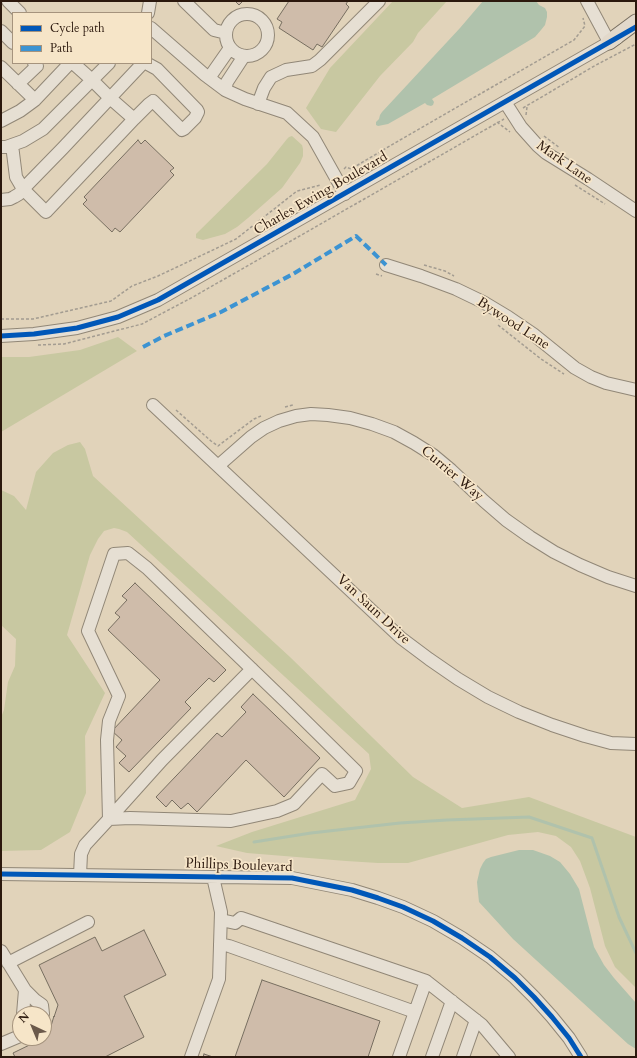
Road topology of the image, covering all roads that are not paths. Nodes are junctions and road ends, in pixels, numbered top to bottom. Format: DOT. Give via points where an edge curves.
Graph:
graph roads {
  1 [pos="8,1"];
  2 [pos="150,1"];
  3 [pos="184,1"];
  4 [pos="379,1"];
  5 [pos="587,1"];
  6 [pos="19,12"];
  7 [pos="148,12"];
  8 [pos="636,22"];
  9 [pos="636,27"];
  10 [pos="152,29"];
  11 [pos="1,31"];
  12 [pos="226,33"];
  13 [pos="12,42"];
  14 [pos="609,42"];
  15 [pos="230,48"];
  16 [pos="244,56"];
  17 [pos="35,64"];
  18 [pos="70,64"];
  19 [pos="72,64"];
  20 [pos="108,64"];
  21 [pos="142,64"];
  22 [pos="148,64"];
  23 [pos="1,67"];
  24 [pos="208,78"];
  25 [pos="92,80"];
  26 [pos="18,84"];
  27 [pos="225,90"];
  28 [pos="110,98"];
  29 [pos="35,100"];
  30 [pos="505,102"];
  31 [pos="258,104"];
  32 [pos="134,119"];
  33 [pos="1,121"];
  34 [pos="6,146"];
  35 [pos="23,189"];
  36 [pos="345,194"];
  37 [pos="1,200"];
  38 [pos="636,211"];
  39 [pos="384,270"];
  40 [pos="1,336"];
  41 [pos="636,390"];
  42 [pos="153,405"];
  43 [pos="218,466"];
  44 [pos="636,586"];
  45 [pos="252,669"];
  46 [pos="636,744"];
  47 [pos="109,819"];
  48 [pos="1,874"];
  49 [pos="80,875"];
  50 [pos="213,877"];
  51 [pos="220,920"];
  52 [pos="88,922"];
  53 [pos="220,944"];
  54 [pos="1,951"];
  55 [pos="8,963"];
  56 [pos="426,981"];
  57 [pos="25,990"];
  58 [pos="452,1002"];
  59 [pos="24,1006"];
  60 [pos="42,1006"];
  61 [pos="415,1012"];
  62 [pos="476,1020"];
  63 [pos="1,1031"];
  64 [pos="4,1043"];
  65 [pos="498,1052"];
  66 [pos="191,1057"];
  67 [pos="399,1057"];
  68 [pos="432,1057"];
  69 [pos="463,1057"];
  70 [pos="509,1057"];
  71 [pos="581,1057"];
  1 -- 6 [label="street"];
  2 -- 7 [label="street"];
  3 -- 12 [label="street" via="214,30"];
  4 -- 31 [label="street" via="312,66 286,70 271,76"];
  5 -- 14 [label="street"];
  8 -- 14 [label="main road"];
  9 -- 14 [label="street, Charles Ewing Boulevard"];
  10 -- 24 [label="street"];
  11 -- 13 [label="street"];
  12 -- 15 [label="street"];
  12 -- 16 [label="street" via="228,26 237,16 251,14 263,21 268,35 263,48 258,53"];
  14 -- 30 [label="street, Charles Ewing Boulevard"];
  15 -- 16 [label="street"];
  15 -- 24 [label="street"];
  16 -- 27 [label="street" via="227,82"];
  17 -- 26 [label="street" via="37,66"];
  18 -- 29 [label="street"];
  19 -- 25 [label="street"];
  20 -- 25 [label="street"];
  21 -- 28 [label="street"];
  22 -- 32 [label="street" via="157,69 198,112 182,130 153,102"];
  23 -- 26 [label="street"];
  24 -- 27 [label="street"];
  25 -- 28 [label="street"];
  25 -- 34 [label="street" via="43,129 23,141"];
  26 -- 29 [label="street"];
  27 -- 31 [label="street"];
  28 -- 32 [label="street"];
  28 -- 35 [label="street"];
  29 -- 33 [label="street"];
  30 -- 36 [label="street, Charles Ewing Boulevard"];
  30 -- 38 [label="street, Mark Lane" via="521,127 546,153"];
  31 -- 36 [label="street" via="287,114 313,137"];
  32 -- 35 [label="street" via="46,212"];
  34 -- 35 [label="street" via="15,159 16,177"];
  35 -- 37 [label="street" via="10,199"];
  36 -- 40 [label="street, Charles Ewing Boulevard" via="138,309 77,328"];
  39 -- 41 [label="street, Bywood Lane" via="421,276 456,289 508,317 575,368 591,377"];
  42 -- 43 [label="street, Van Saun Drive"];
  43 -- 44 [label="street, Currier Way" via="264,428 296,416 328,415 372,424 394,432 433,455 506,520 554,552 608,577"];
  43 -- 46 [label="street, Van Saun Drive" via="401,638 458,679 507,706 552,725 611,743"];
  45 -- 47 [label="street" via="162,760"];
  45 -- 47 [label="street" via="356,771 349,783 335,786 322,774 294,804 277,812 231,820"];
  45 -- 47 [label="street" via="147,568 128,553 114,554 88,631 119,696 109,721 107,740"];
  47 -- 49 [label="street" via="80,854"];
  48 -- 49 [label="street, Phillips Boulevard"];
  49 -- 50 [label="street, Phillips Boulevard"];
  50 -- 51 [label="street" via="221,912"];
  50 -- 71 [label="street, Phillips Boulevard" via="292,878 352,890 403,907 433,921 490,957 515,978 552,1017"];
  51 -- 53 [label="street"];
  51 -- 56 [label="street" via="234,923 241,918"];
  52 -- 55 [label="street"];
  53 -- 61 [label="street"];
  53 -- 66 [label="street" via="219,979"];
  54 -- 55 [label="street"];
  55 -- 57 [label="street"];
  56 -- 58 [label="street"];
  56 -- 61 [label="street"];
  57 -- 59 [label="street"];
  57 -- 60 [label="street"];
  58 -- 62 [label="street"];
  58 -- 68 [label="street"];
  61 -- 67 [label="street"];
  62 -- 65 [label="street" via="482,1025"];
  62 -- 69 [label="street"];
  63 -- 64 [label="street"];
  65 -- 70 [label="street"];
}
